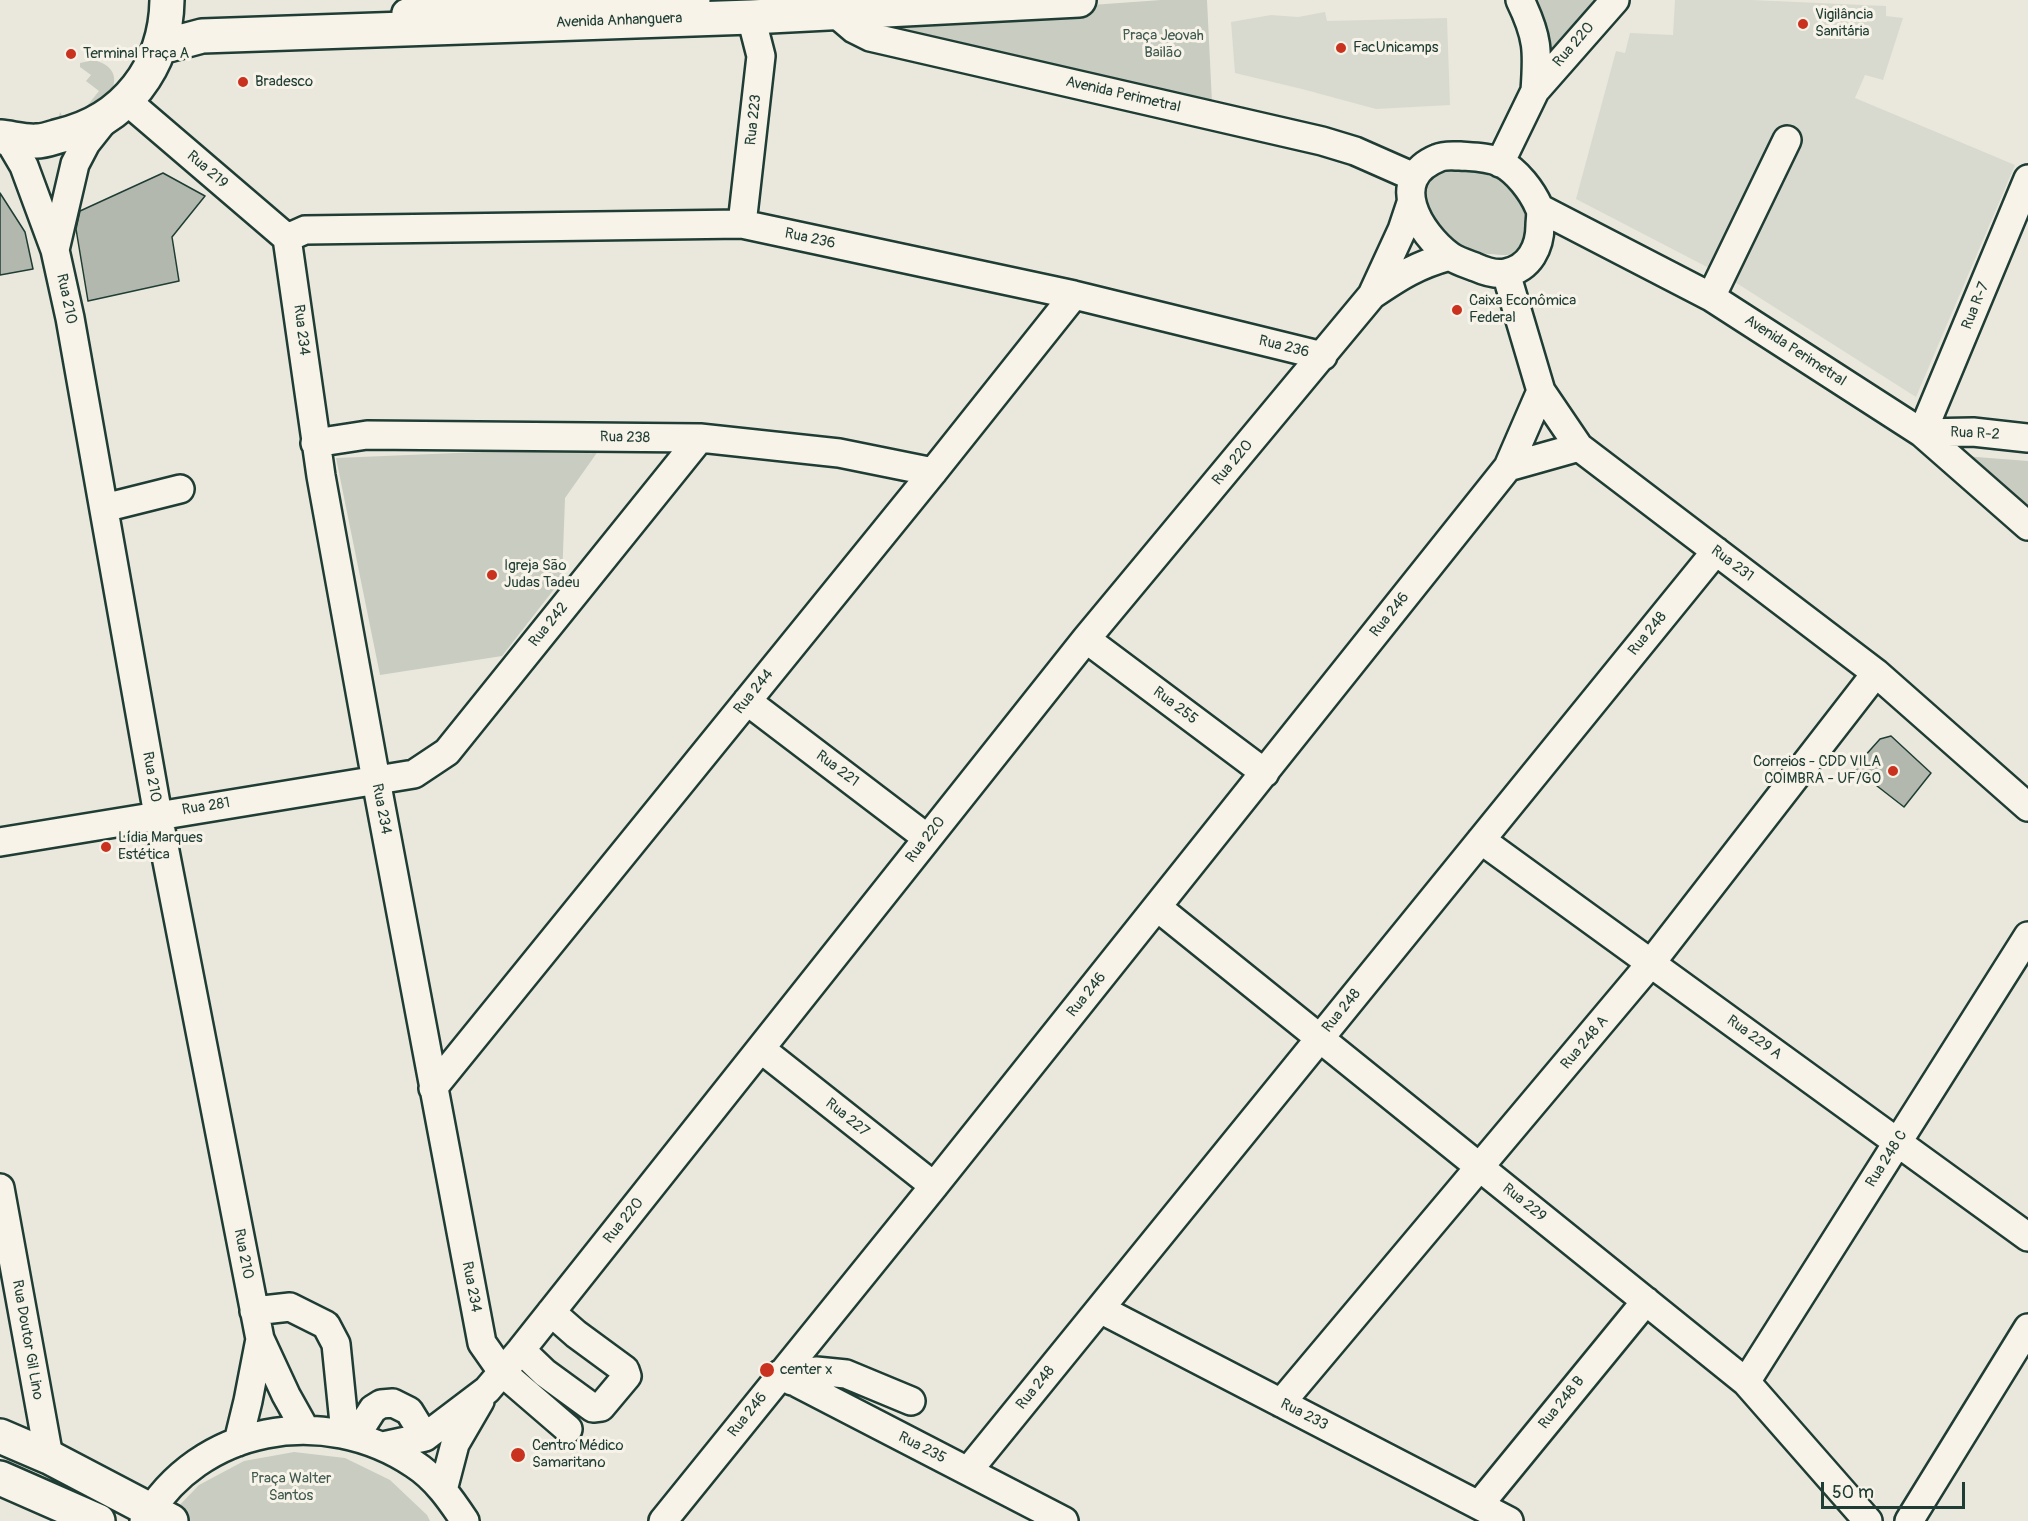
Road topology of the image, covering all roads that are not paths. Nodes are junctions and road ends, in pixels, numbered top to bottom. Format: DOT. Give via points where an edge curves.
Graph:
graph roads {
  1 [pos="167,0"];
  2 [pos="1079,0"];
  3 [pos="1520,0"];
  4 [pos="1615,0"];
  5 [pos="677,5"];
  6 [pos="834,12"];
  7 [pos="751,17"];
  8 [pos="277,18"];
  9 [pos="161,46"];
  10 [pos="1535,91"];
  11 [pos="116,110"];
  12 [pos="4,137"];
  13 [pos="1787,140"];
  14 [pos="1500,163"];
  15 [pos="2028,179"];
  16 [pos="1413,190"];
  17 [pos="1540,209"];
  18 [pos="742,224"];
  19 [pos="287,238"];
  20 [pos="56,250"];
  21 [pos="1450,256"];
  22 [pos="1506,273"];
  23 [pos="1074,295"];
  24 [pos="1371,296"];
  25 [pos="1711,297"];
  26 [pos="1323,356"];
  27 [pos="1541,391"];
  28 [pos="1922,433"];
  29 [pos="700,438"];
  30 [pos="2028,438"];
  31 [pos="315,443"];
  32 [pos="1579,447"];
  33 [pos="1508,467"];
  34 [pos="933,472"];
  35 [pos="180,489"];
  36 [pos="104,508"];
  37 [pos="2028,526"];
  38 [pos="1716,551"];
  39 [pos="1086,639"];
  40 [pos="1876,673"];
  41 [pos="747,701"];
  42 [pos="1265,772"];
  43 [pos="376,780"];
  44 [pos="2023,793"];
  45 [pos="158,815"];
  46 [pos="927,838"];
  47 [pos="1481,840"];
  48 [pos="0,842"];
  49 [pos="1157,907"];
  50 [pos="2028,936"];
  51 [pos="1651,963"];
  52 [pos="1320,1038"];
  53 [pos="761,1049"];
  54 [pos="433,1088"];
  55 [pos="1898,1142"];
  56 [pos="1480,1167"];
  57 [pos="934,1186"];
  58 [pos="1,1203"];
  59 [pos="2028,1237"];
  60 [pos="1646,1301"];
  61 [pos="1100,1310"];
  62 [pos="254,1311"];
  63 [pos="551,1312"];
  64 [pos="2028,1328"];
  65 [pos="260,1339"];
  66 [pos="521,1350"];
  67 [pos="786,1378"];
  68 [pos="495,1381"];
  69 [pos="1746,1382"];
  70 [pos="911,1401"];
  71 [pos="1281,1403"];
  72 [pos="305,1429"];
  73 [pos="568,1429"];
  74 [pos="350,1435"];
  75 [pos="0,1436"];
  76 [pos="425,1437"];
  77 [pos="238,1442"];
  78 [pos="383,1446"];
  79 [pos="49,1457"];
  80 [pos="968,1471"];
  81 [pos="0,1478"];
  82 [pos="444,1490"];
  83 [pos="1479,1505"];
  84 [pos="155,1518"];
  85 [pos="98,1521"];
  86 [pos="465,1521"];
  87 [pos="663,1521"];
  88 [pos="1064,1521"];
  89 [pos="1509,1521"];
  90 [pos="1868,1521"];
  91 [pos="1909,1521"];
  1 -- 9 [label="main road"];
  2 -- 6 [label="main road, Avenida Anhanguera"];
  3 -- 10 [label="street, Rua 220" via="1537,42"];
  4 -- 10 [label="street, Rua 220"];
  5 -- 7 [label="main road, Avenida Anhanguera"];
  5 -- 8 [label="street"];
  5 -- 9 [label="main road, Avenida Anhanguera" via="202,36"];
  6 -- 7 [label="main road, Avenida Anhanguera"];
  6 -- 16 [label="street, Avenida Perimetral" via="870,37 1355,151"];
  7 -- 18 [label="street, Rua 223" via="761,56"];
  9 -- 11 [label="main road" via="147,76"];
  10 -- 14 [label="street, Rua 220"];
  11 -- 12 [label="main road" via="79,132 37,141"];
  11 -- 19 [label="street, Rua 219"];
  11 -- 20 [label="street, Rua 210" via="86,143 75,164"];
  12 -- 20 [label="street, Rua 210" via="24,166"];
  13 -- 25 [label="street"];
  14 -- 16 [label="street" via="1482,158 1440,157 1425,165"];
  14 -- 17 [label="street" via="1514,172"];
  15 -- 28 [label="street, Rua R-7"];
  16 -- 21 [label="street" via="1417,218"];
  16 -- 24 [label="street, Rua 220" via="1402,230"];
  17 -- 22 [label="street" via="1540,237 1534,255 1523,266"];
  17 -- 25 [label="street, Avenida Perimetral"];
  18 -- 19 [label="street, Rua 236" via="305,230"];
  18 -- 23 [label="street, Rua 236"];
  19 -- 31 [label="street, Rua 234"];
  20 -- 36 [label="street, Rua 210"];
  21 -- 22 [label="street" via="1486,272"];
  21 -- 24 [label="street, Rua 220" via="1403,273"];
  22 -- 27 [label="street, Rua 231"];
  23 -- 26 [label="street, Rua 236"];
  23 -- 34 [label="street, Rua 244"];
  24 -- 26 [label="street, Rua 220"];
  25 -- 28 [label="street, Avenida Perimetral"];
  26 -- 39 [label="street, Rua 220"];
  27 -- 32 [label="street, Rua 231"];
  27 -- 33 [label="street, Rua 246"];
  28 -- 30 [label="street, Rua R-2" via="1972,432"];
  28 -- 37 [label="street, Avenida Perimetral"];
  29 -- 31 [label="street, Rua 238" via="367,435"];
  29 -- 34 [label="street, Rua 238" via="839,453"];
  29 -- 43 [label="street, Rua 242" via="447,752 414,774"];
  31 -- 43 [label="street, Rua 234"];
  32 -- 33 [label="street"];
  32 -- 38 [label="street, Rua 231"];
  33 -- 42 [label="street, Rua 246"];
  34 -- 41 [label="street, Rua 244"];
  35 -- 36 [label="street"];
  36 -- 45 [label="street, Rua 210"];
  38 -- 40 [label="street, Rua 231"];
  38 -- 47 [label="street, Rua 248"];
  39 -- 42 [label="street, Rua 255"];
  39 -- 46 [label="street, Rua 220"];
  40 -- 44 [label="street, Rua 231"];
  40 -- 51 [label="street, Rua 248 A"];
  41 -- 46 [label="street, Rua 221"];
  41 -- 54 [label="street, Rua 244"];
  42 -- 49 [label="street, Rua 246"];
  43 -- 45 [label="street, Rua 281"];
  43 -- 54 [label="street, Rua 234"];
  45 -- 48 [label="street, Rua 281"];
  45 -- 62 [label="street, Rua 210"];
  46 -- 53 [label="street, Rua 220"];
  47 -- 51 [label="street, Rua 229 A"];
  47 -- 52 [label="street, Rua 248"];
  49 -- 52 [label="street, Rua 229"];
  49 -- 57 [label="street, Rua 246"];
  50 -- 55 [label="street, Rua 248 C"];
  51 -- 55 [label="street, Rua 229 A"];
  51 -- 56 [label="street, Rua 248 A"];
  52 -- 56 [label="street, Rua 229"];
  52 -- 61 [label="street, Rua 248"];
  53 -- 57 [label="street, Rua 227"];
  53 -- 63 [label="street, Rua 220"];
  54 -- 68 [label="street, Rua 234" via="482,1343"];
  55 -- 59 [label="street, Rua 229 A"];
  55 -- 69 [label="street, Rua 248 C"];
  56 -- 60 [label="street, Rua 229"];
  56 -- 71 [label="street, Rua 248 A"];
  57 -- 67 [label="street, Rua 246"];
  58 -- 79 [label="street, Rua Doutor Gil Lino"];
  60 -- 69 [label="street, Rua 229"];
  60 -- 83 [label="street, Rua 248 B"];
  61 -- 71 [label="street, Rua 233"];
  61 -- 80 [label="street, Rua 248"];
  62 -- 65 [label="street, Rua 210"];
  62 -- 74 [label="street" via="290,1307 326,1325 336,1344"];
  63 -- 66 [label="street, Rua 220"];
  63 -- 66 [label="street" via="625,1370 627,1376 601,1407 593,1408"];
  64 -- 91 [label="street"];
  65 -- 72 [label="street, Rua 210"];
  65 -- 77 [label="street, Rua 210"];
  66 -- 68 [label="street, Rua 220"];
  67 -- 70 [label="street" via="816,1371 846,1374"];
  67 -- 80 [label="street, Rua 235"];
  67 -- 87 [label="street, Rua 246"];
  68 -- 73 [label="street, Rua 234"];
  68 -- 76 [label="street, Rua 220"];
  68 -- 82 [label="street, Rua 220" via="455,1444"];
  69 -- 90 [label="street, Rua 229"];
  71 -- 83 [label="street, Rua 233"];
  72 -- 74 [label="street"];
  72 -- 77 [label="street" via="271,1432"];
  74 -- 76 [label="street" via="374,1409 393,1403 409,1411"];
  74 -- 78 [label="street"];
  75 -- 79 [label="main road"];
  76 -- 78 [label="street, Rua 220"];
  77 -- 84 [label="street" via="196,1464 174,1482"];
  78 -- 82 [label="street" via="415,1465"];
  79 -- 84 [label="main road"];
  80 -- 88 [label="street, Rua 235"];
  81 -- 85 [label="main road"];
  82 -- 86 [label="street"];
  83 -- 89 [label="street, Rua 233"];
}
